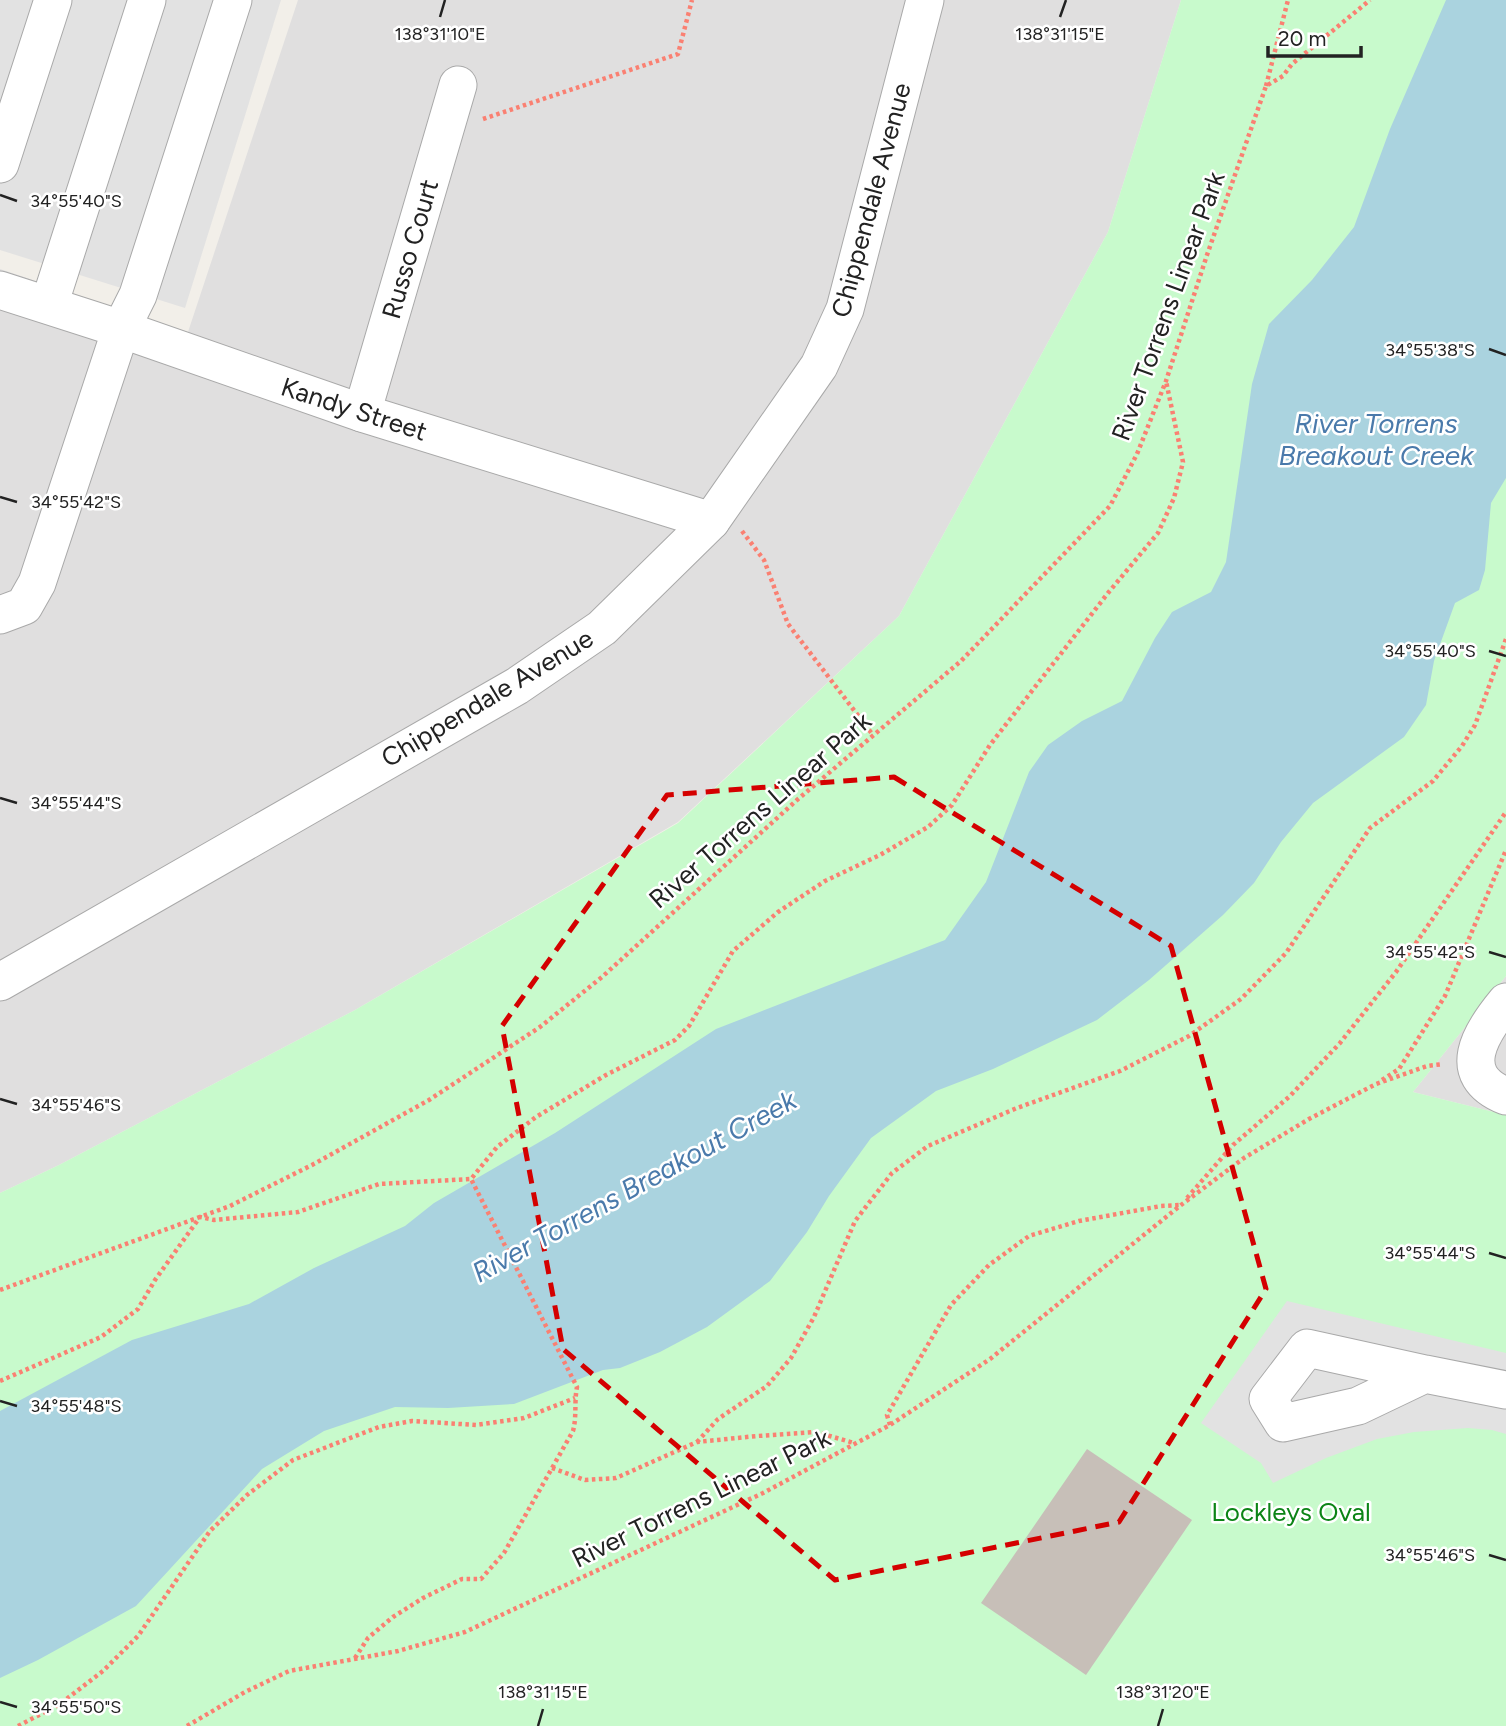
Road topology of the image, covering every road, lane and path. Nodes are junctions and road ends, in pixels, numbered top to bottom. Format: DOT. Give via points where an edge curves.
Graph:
graph roads {
  1 [pos="53,0"];
  2 [pos="147,0"];
  3 [pos="233,0"];
  4 [pos="692,0"];
  5 [pos="925,0"];
  6 [pos="1288,0"];
  7 [pos="1370,0"];
  8 [pos="458,85"];
  9 [pos="1266,86"];
  10 [pos="444,131"];
  11 [pos="0,164"];
  12 [pos="0,290"];
  13 [pos="49,305"];
  14 [pos="121,329"];
  15 [pos="1166,381"];
  16 [pos="362,413"];
  17 [pos="717,513"];
  18 [pos="0,615"];
  19 [pos="1506,639"];
  20 [pos="873,735"];
  21 [pos="1506,812"];
  22 [pos="1506,850"];
  23 [pos="0,982"];
  24 [pos="1506,1002"];
  25 [pos="1475,1061"];
  26 [pos="1376,1084"];
  27 [pos="1506,1096"];
  28 [pos="471,1178"];
  29 [pos="1181,1205"];
  30 [pos="200,1217"];
  31 [pos="0,1290"];
  32 [pos="1425,1374"];
  33 [pos="0,1381"];
  34 [pos="1506,1390"];
  35 [pos="575,1398"];
  36 [pos="890,1425"];
  37 [pos="697,1442"];
  38 [pos="855,1444"];
  39 [pos="552,1468"];
  40 [pos="355,1659"];
  41 [pos="18,1726"];
  42 [pos="187,1726"];
  1 -- 11 [label="street"];
  2 -- 13 [label="street"];
  3 -- 14 [label="street" via="138,295"];
  4 -- 10 [label="path" via="678,54"];
  5 -- 17 [label="street, Chippendale Avenue" via="845,309 819,366"];
  6 -- 9 [label="path, River Torrens Linear Park"];
  7 -- 9 [label="path"];
  8 -- 10 [label="street, Russo Court"];
  9 -- 15 [label="path, River Torrens Linear Park"];
  10 -- 16 [label="street, Russo Court"];
  12 -- 13 [label="street, Kandy Street"];
  13 -- 14 [label="street, Kandy Street"];
  14 -- 16 [label="street, Kandy Street"];
  14 -- 18 [label="street" via="37,583 23,606"];
  15 -- 20 [label="path, River Torrens Linear Park" via="1110,506 961,661"];
  15 -- 28 [label="path" via="1183,462 1158,533 990,745 951,805 928,827 825,881 778,912 733,951 689,1026 675,1040 536,1117 497,1147"];
  16 -- 17 [label="street, Kandy Street"];
  17 -- 20 [label="path" via="764,561 788,624"];
  17 -- 23 [label="street, Chippendale Avenue" via="602,628 517,686"];
  19 -- 37 [label="path" via="1475,725 1462,746 1433,781 1370,828 1286,953 1241,999 1189,1036 1120,1071 928,1146 892,1173 855,1221 791,1358 767,1385 718,1419"];
  20 -- 30 [label="path, River Torrens Linear Park" via="540,1027 418,1107 312,1165"];
  21 -- 29 [label="path, River Torrens Linear Park" via="1396,972 1340,1043 1290,1096 1233,1145"];
  22 -- 26 [label="path" via="1445,996 1399,1069"];
  24 -- 25 [label="street" via="1483,1033"];
  25 -- 26 [label="path, River Torrens Linear Park" via="1427,1066"];
  25 -- 27 [label="street" via="1485,1083"];
  26 -- 29 [label="path, River Torrens Linear Park" via="1244,1158"];
  28 -- 30 [label="path" via="379,1184 298,1212 214,1220"];
  28 -- 35 [label="path" via="577,1387"];
  29 -- 36 [label="path, River Torrens Linear Park" via="990,1359"];
  29 -- 36 [label="path" via="1079,1221 1029,1236 989,1265 951,1304 887,1415"];
  30 -- 31 [label="path, River Torrens Linear Park"];
  30 -- 33 [label="path" via="138,1310 101,1337"];
  32 -- 34 [label="street"];
  35 -- 39 [label="path" via="573,1431"];
  35 -- 41 [label="path" via="524,1418 476,1424 412,1421 379,1427 293,1460 209,1531 138,1636 103,1671 60,1704"];
  36 -- 38 [label="path, River Torrens Linear Park"];
  37 -- 38 [label="path" via="816,1432"];
  37 -- 39 [label="path" via="616,1478 585,1480"];
  38 -- 40 [label="path, River Torrens Linear Park" via="763,1493 465,1632"];
  39 -- 40 [label="path" via="504,1553 481,1579 462,1579 393,1617 368,1638"];
  40 -- 42 [label="path, River Torrens Linear Park" via="289,1671"];
}
